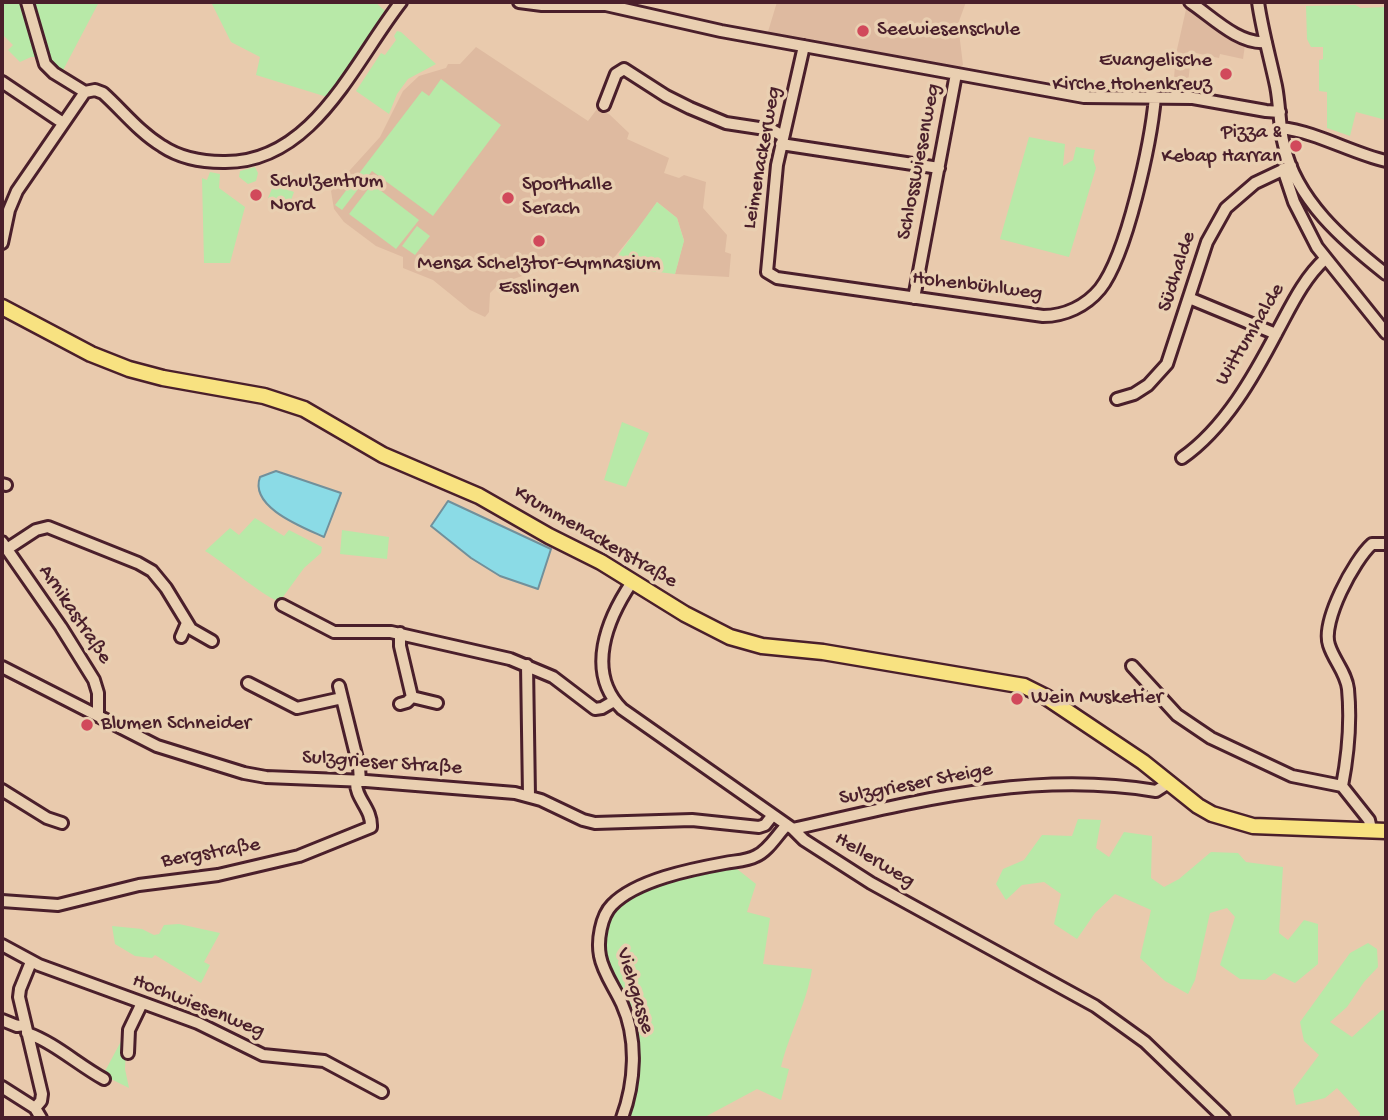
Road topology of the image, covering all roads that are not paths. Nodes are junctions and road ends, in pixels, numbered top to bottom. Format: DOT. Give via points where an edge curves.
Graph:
graph roads {
  1 [pos="27,2"];
  2 [pos="401,2"];
  3 [pos="519,2"];
  4 [pos="1190,2"];
  5 [pos="1258,2"];
  6 [pos="598,3"];
  7 [pos="1266,42"];
  8 [pos="804,46"];
  9 [pos="956,74"];
  10 [pos="2,82"];
  11 [pos="85,92"];
  12 [pos="1155,97"];
  13 [pos="604,105"];
  14 [pos="1280,112"];
  15 [pos="63,122"];
  16 [pos="1281,128"];
  17 [pos="782,140"];
  18 [pos="1386,161"];
  19 [pos="939,168"];
  20 [pos="1287,168"];
  21 [pos="2,243"];
  22 [pos="1325,259"];
  23 [pos="1386,274"];
  24 [pos="769,275"];
  25 [pos="914,298"];
  26 [pos="1189,298"];
  27 [pos="2,307"];
  28 [pos="1386,333"];
  29 [pos="1276,334"];
  30 [pos="1116,399"];
  31 [pos="1182,458"];
  32 [pos="1386,544"];
  33 [pos="4,546"];
  34 [pos="632,582"];
  35 [pos="282,605"];
  36 [pos="187,623"];
  37 [pos="400,633"];
  38 [pos="181,637"];
  39 [pos="212,640"];
  40 [pos="527,665"];
  41 [pos="1132,666"];
  42 [pos="2,667"];
  43 [pos="248,683"];
  44 [pos="339,686"];
  45 [pos="412,696"];
  46 [pos="342,698"];
  47 [pos="614,701"];
  48 [pos="437,703"];
  49 [pos="400,704"];
  50 [pos="98,715"];
  51 [pos="358,780"];
  52 [pos="1170,782"];
  53 [pos="1342,786"];
  54 [pos="2,790"];
  55 [pos="529,796"];
  56 [pos="772,816"];
  57 [pos="62,823"];
  58 [pos="789,828"];
  59 [pos="1371,829"];
  60 [pos="1386,831"];
  61 [pos="2,901"];
  62 [pos="2,945"];
  63 [pos="31,962"];
  64 [pos="142,1003"];
  65 [pos="2,1020"];
  66 [pos="26,1029"];
  67 [pos="128,1053"];
  68 [pos="104,1079"];
  69 [pos="2,1087"];
  70 [pos="382,1092"];
  71 [pos="38,1113"];
  72 [pos="622,1118"];
  73 [pos="1224,1118"];
  1 -- 11 [label="street" via="45,64"];
  2 -- 11 [label="street" via="320,115 291,141 259,157 211,162 177,154 144,134 103,93"];
  3 -- 6 [label="street"];
  4 -- 7 [label="street" via="1253,43"];
  5 -- 7 [label="street"];
  6 -- 8 [label="street"];
  7 -- 14 [label="street"];
  8 -- 9 [label="street"];
  8 -- 17 [label="street, Leimenackerweg"];
  9 -- 12 [label="street" via="1084,97"];
  9 -- 19 [label="street, Schlosswiesenweg"];
  10 -- 15 [label="street"];
  11 -- 15 [label="street"];
  12 -- 14 [label="street" via="1203,99"];
  12 -- 25 [label="street, Hohenbühlweg" via="1149,142 1122,240 1105,281 1088,300 1065,312 1043,316"];
  13 -- 17 [label="street" via="620,70 627,70 673,100 721,121 772,130"];
  14 -- 16 [label="street"];
  15 -- 21 [label="street" via="15,196"];
  16 -- 18 [label="street"];
  16 -- 20 [label="street"];
  17 -- 19 [label="street"];
  17 -- 24 [label="street, Leimenackerweg" via="766,265"];
  19 -- 25 [label="street, Schlosswiesenweg"];
  20 -- 22 [label="street" via="1306,228"];
  20 -- 23 [label="street" via="1319,212"];
  20 -- 26 [label="street, Südhalde" via="1250,186 1223,212 1207,242"];
  22 -- 28 [label="street"];
  22 -- 29 [label="street, Wittumhalde"];
  24 -- 25 [label="street, Hohenbühlweg"];
  26 -- 29 [label="street"];
  26 -- 30 [label="street, Südhalde" via="1170,359 1161,373 1140,391"];
  27 -- 34 [label="main road, Krummenackerstraße" via="129,369 264,396 304,409 391,459 479,496"];
  29 -- 31 [label="street, Wittumhalde" via="1247,386"];
  32 -- 53 [label="street" via="1372,544 1360,558 1329,627 1328,643 1342,669 1348,694"];
  33 -- 36 [label="street" via="38,528 57,529 152,571"];
  33 -- 50 [label="street, Arnikastraße" via="94,680"];
  34 -- 47 [label="street" via="602,650 604,680"];
  34 -- 52 [label="main road, Krummenackerstraße" via="713,629 754,644 1030,688"];
  35 -- 37 [label="street" via="334,632"];
  36 -- 38 [label="street"];
  36 -- 39 [label="street" via="194,632"];
  37 -- 40 [label="street"];
  37 -- 45 [label="street"];
  40 -- 47 [label="street" via="561,682 595,709"];
  40 -- 55 [label="street"];
  41 -- 53 [label="street" via="1177,715 1211,738 1292,776"];
  42 -- 50 [label="street, Sulzgrieser Straße"];
  43 -- 46 [label="street" via="297,708"];
  44 -- 46 [label="street"];
  45 -- 48 [label="street"];
  45 -- 49 [label="street"];
  46 -- 51 [label="street"];
  47 -- 56 [label="street, Hellerweg"];
  50 -- 51 [label="street, Sulzgrieser Straße" via="158,746 244,773"];
  51 -- 55 [label="street, Sulzgrieser Straße"];
  51 -- 61 [label="street, Bergstraße" via="356,793 369,811 371,827 305,854 260,867 132,886 62,904"];
  52 -- 58 [label="street, Sulzgrieser Steige" via="1156,791 1051,785 974,790"];
  52 -- 59 [label="main road, Krummenackerstraße" via="1205,810 1247,825"];
  53 -- 59 [label="street"];
  54 -- 57 [label="street"];
  55 -- 56 [label="street, Sulzgrieser Straße" via="595,823 692,820 759,827"];
  56 -- 58 [label="street, Hellerweg"];
  58 -- 72 [label="street, Viehgasse" via="757,856 670,875 610,907 601,931 600,953 624,1008 632,1056 632,1087"];
  58 -- 73 [label="street, Hellerweg" via="871,883 1103,1011 1144,1042"];
  59 -- 60 [label="main road, Krummenackerstraße"];
  62 -- 63 [label="street, Hochwiesenweg"];
  63 -- 64 [label="street, Hochwiesenweg"];
  63 -- 66 [label="street" via="19,993"];
  64 -- 67 [label="street" via="129,1030"];
  64 -- 70 [label="street, Hochwiesenweg" via="263,1055 324,1061"];
  65 -- 66 [label="street"];
  66 -- 68 [label="street"];
  66 -- 71 [label="street" via="42,1094"];
  69 -- 71 [label="street"];
}
